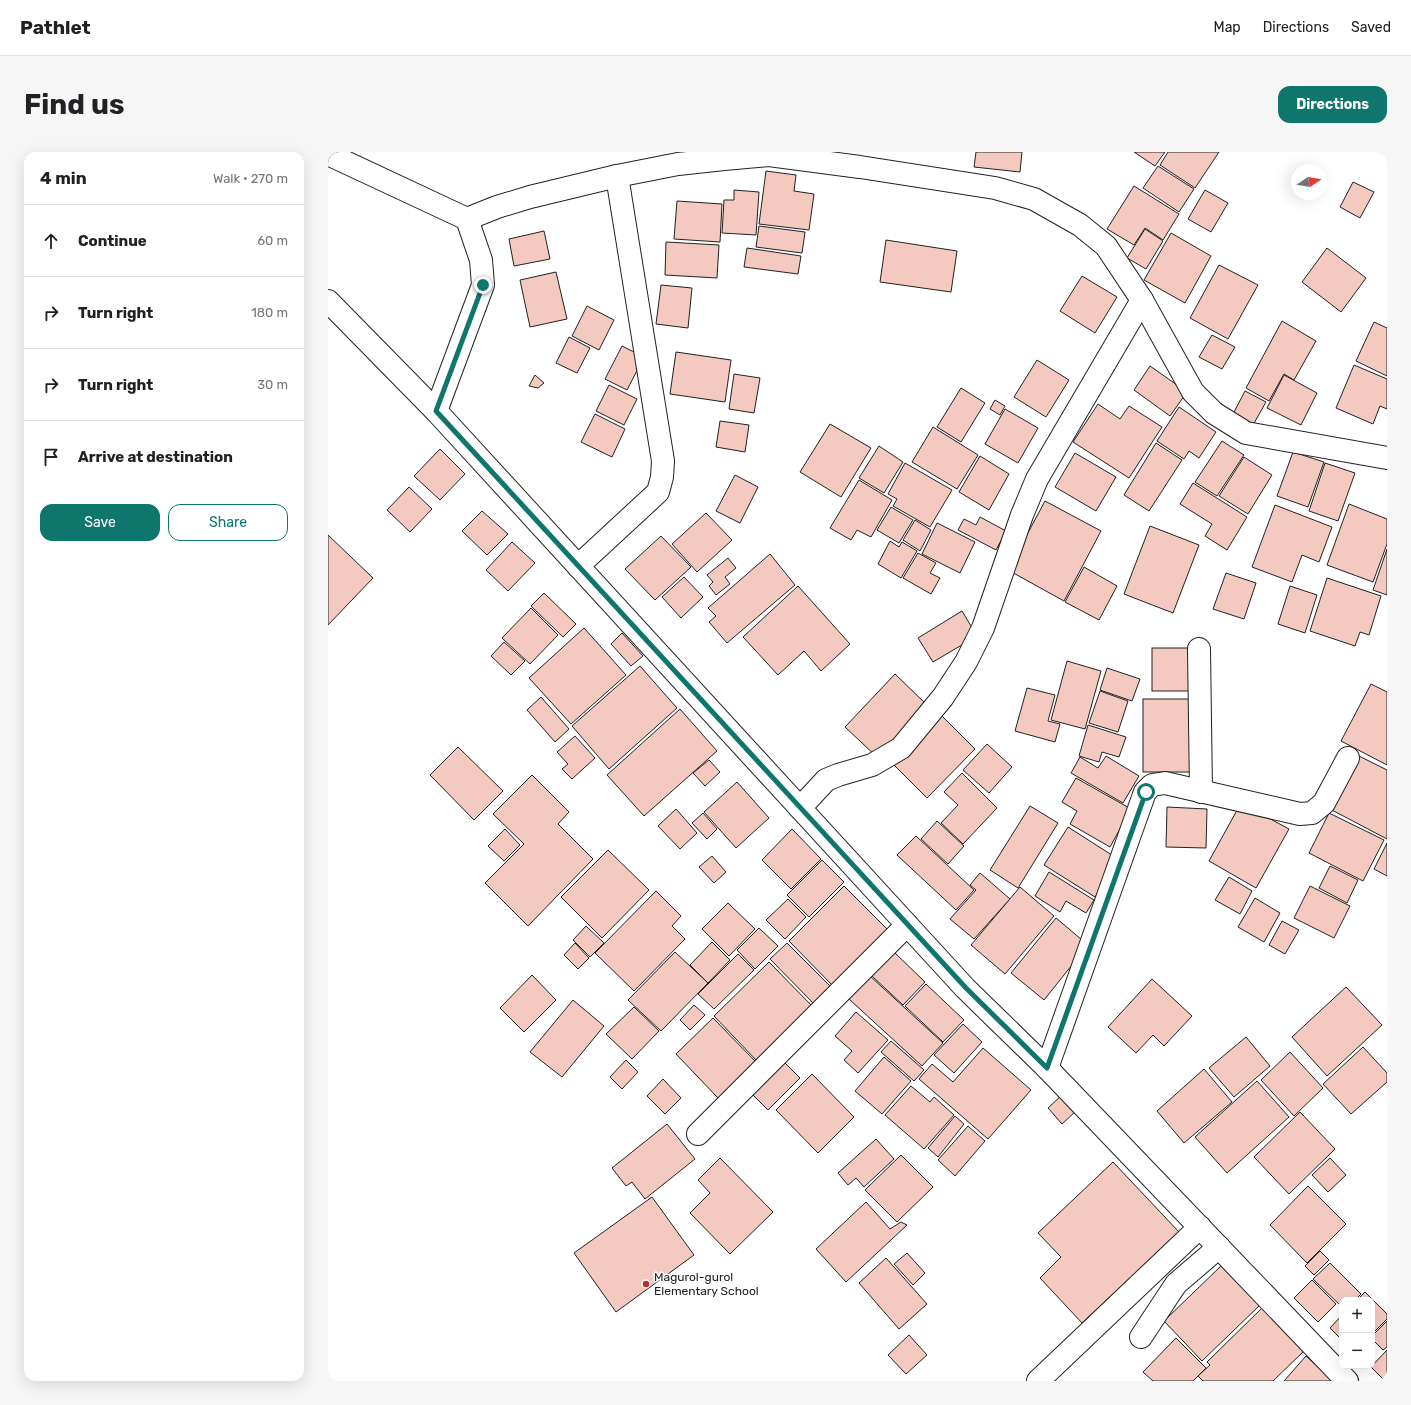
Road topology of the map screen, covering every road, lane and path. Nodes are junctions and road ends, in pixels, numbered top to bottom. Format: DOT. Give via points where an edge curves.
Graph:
graph roads {
  1 [pos="328,154"];
  2 [pos="617,176"];
  3 [pos="467,219"];
  4 [pos="1142,300"];
  5 [pos="328,301"];
  6 [pos="436,411"];
  7 [pos="1387,458"];
  8 [pos="578,566"];
  9 [pos="1199,649"];
  10 [pos="1348,758"];
  11 [pos="1201,792"];
  12 [pos="800,808"];
  13 [pos="907,925"];
  14 [pos="1047,1068"];
  15 [pos="698,1134"];
  16 [pos="1200,1227"];
  17 [pos="1219,1247"];
  18 [pos="1142,1337"];
  19 [pos="1038,1381"];
  20 [pos="1347,1381"];
  1 -- 3 [label="street"];
  2 -- 3 [label="street" via="530,197"];
  2 -- 4 [label="street" via="678,164 769,155 995,188 1034,199 1080,225 1106,246"];
  2 -- 8 [label="street" via="663,461 662,477 658,492"];
  3 -- 6 [label="street" via="482,260 483,285"];
  4 -- 7 [label="street" via="1193,392 1214,413 1246,433"];
  4 -- 12 [label="street" via="1036,479 983,628 966,662 901,748 872,765 826,780"];
  5 -- 6 [label="street"];
  6 -- 8 [label="street"];
  8 -- 12 [label="street"];
  9 -- 11 [label="street"];
  10 -- 11 [label="street" via="1324,803 1312,813 1300,814"];
  11 -- 14 [label="street" via="1165,783 1152,784 1146,792"];
  12 -- 13 [label="street"];
  13 -- 14 [label="street"];
  13 -- 15 [label="street"];
  14 -- 16 [label="street"];
  16 -- 17 [label="street"];
  16 -- 19 [label="street"];
  17 -- 18 [label="street" via="1176,1284"];
  17 -- 20 [label="street"];
}
